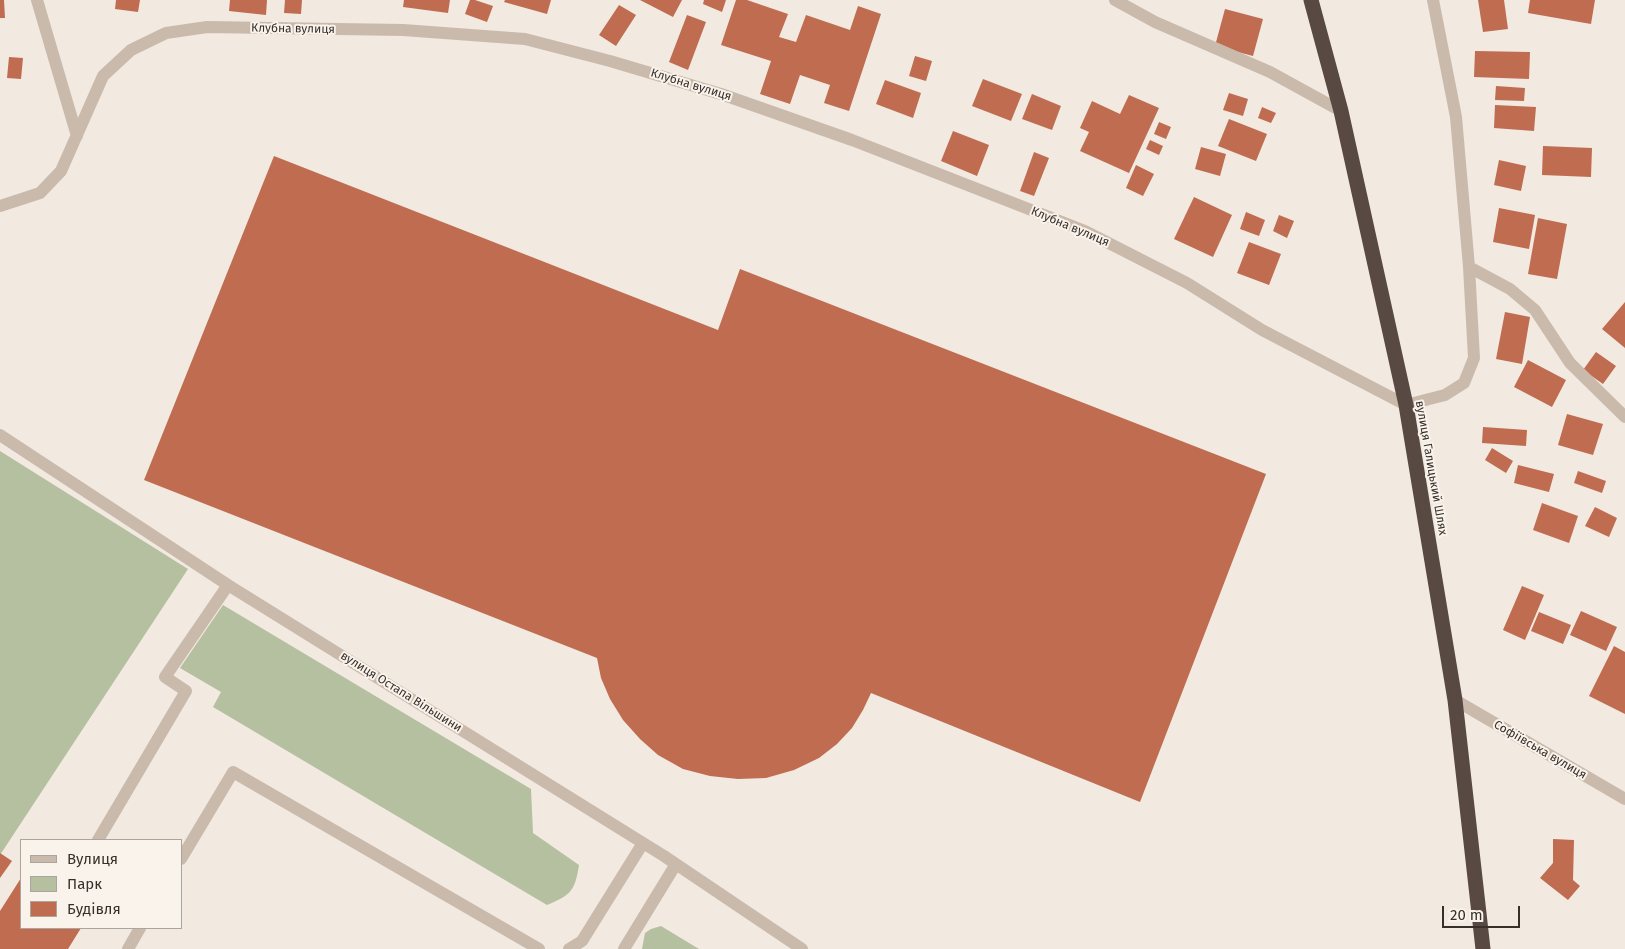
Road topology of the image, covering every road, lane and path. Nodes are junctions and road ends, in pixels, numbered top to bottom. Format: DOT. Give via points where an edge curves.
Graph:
graph roads {
  1 [pos="37,0"];
  2 [pos="1115,0"];
  3 [pos="1311,0"];
  4 [pos="1433,0"];
  5 [pos="1341,111"];
  6 [pos="77,136"];
  7 [pos="0,206"];
  8 [pos="1469,267"];
  9 [pos="1406,405"];
  10 [pos="1625,416"];
  11 [pos="0,434"];
  12 [pos="228,585"];
  13 [pos="1455,700"];
  14 [pos="1625,799"];
  15 [pos="99,839"];
  16 [pos="643,843"];
  17 [pos="182,857"];
  18 [pos="676,864"];
  19 [pos="139,929"];
  20 [pos="128,949"];
  21 [pos="539,949"];
  22 [pos="569,949"];
  23 [pos="624,949"];
  24 [pos="802,949"];
  25 [pos="1483,949"];
  1 -- 6 [label="street"];
  2 -- 5 [label="street" via="1155,22 1270,72"];
  3 -- 5 [label="highway, вулиця Галицький Шлях"];
  4 -- 8 [label="street" via="1456,117"];
  5 -- 9 [label="highway, вулиця Галицький Шлях"];
  6 -- 7 [label="street, Клубна вулиця" via="61,171 40,193"];
  6 -- 9 [label="street, Клубна вулиця" via="103,76 131,50 166,33 207,28 403,30 524,39 610,60 721,94 852,140 1085,231 1187,283 1262,330"];
  8 -- 9 [label="street" via="1474,358 1464,383 1445,395"];
  8 -- 10 [label="street" via="1510,289 1535,310 1570,363"];
  9 -- 13 [label="highway, вулиця Галицький Шлях"];
  11 -- 12 [label="street, вулиця Остапа Вільшини"];
  12 -- 15 [label="street" via="165,677 186,691"];
  12 -- 16 [label="street, вулиця Остапа Вільшини"];
  13 -- 14 [label="street, Софіївська вулиця"];
  13 -- 25 [label="highway, вулиця Галицький Шлях"];
  16 -- 18 [label="street, вулиця Остапа Вільшини"];
  16 -- 22 [label="street" via="582,941"];
  17 -- 21 [label="street" via="233,772"];
  18 -- 23 [label="street"];
  18 -- 24 [label="street, вулиця Остапа Вільшини"];
  19 -- 20 [label="street"];
}
